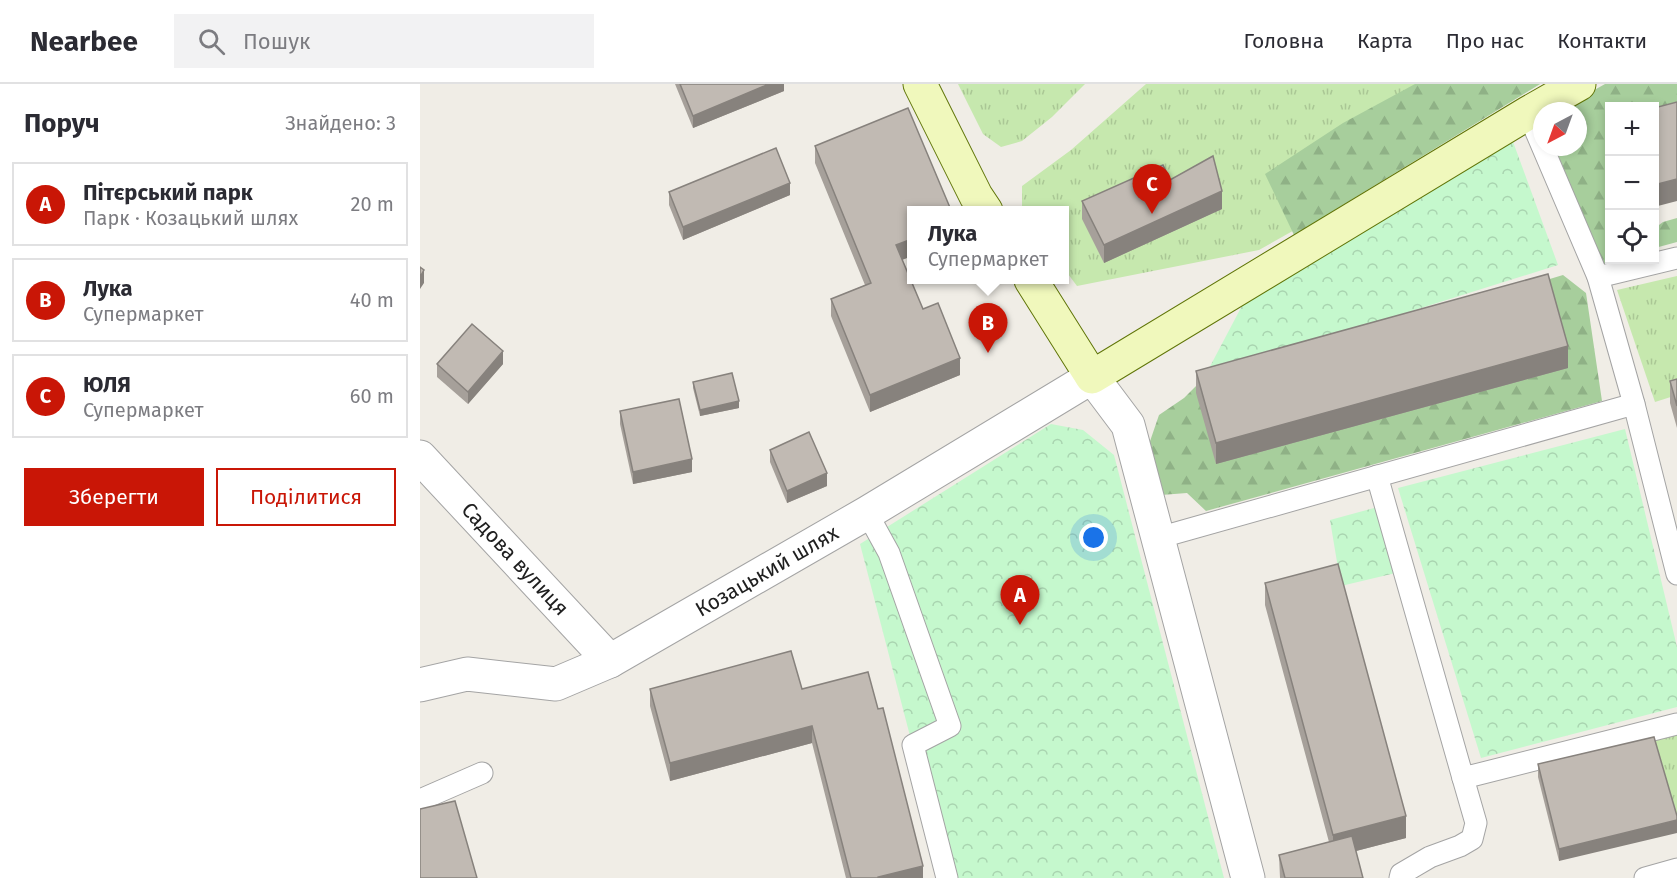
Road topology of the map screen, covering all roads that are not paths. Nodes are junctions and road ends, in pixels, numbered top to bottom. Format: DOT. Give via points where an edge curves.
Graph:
graph roads {
  1 [pos="920,84"];
  2 [pos="1579,84"];
  3 [pos="1527,113"];
  4 [pos="983,206"];
  5 [pos="1677,258"];
  6 [pos="1598,277"];
  7 [pos="1034,284"];
  8 [pos="1092,377"];
  9 [pos="1634,404"];
  10 [pos="420,457"];
  11 [pos="1377,476"];
  12 [pos="867,513"];
  13 [pos="1158,538"];
  14 [pos="1677,574"];
  15 [pos="610,661"];
  16 [pos="420,685"];
  17 [pos="1677,724"];
  18 [pos="482,774"];
  19 [pos="1463,778"];
  20 [pos="420,800"];
  21 [pos="1677,869"];
  22 [pos="947,878"];
  23 [pos="1248,878"];
  24 [pos="1400,878"];
  25 [pos="1646,878"];
  1 -- 4 [label="street"];
  2 -- 3 [label="street"];
  3 -- 6 [label="lane"];
  3 -- 8 [label="street"];
  5 -- 6 [label="lane"];
  6 -- 9 [label="lane"];
  7 -- 8 [label="street"];
  8 -- 12 [label="street, Козацький шлях"];
  8 -- 13 [label="street" via="1128,426"];
  9 -- 11 [label="lane"];
  9 -- 14 [label="lane"];
  10 -- 15 [label="street, Садова вулиця"];
  11 -- 13 [label="lane"];
  11 -- 19 [label="lane"];
  12 -- 15 [label="street, Козацький шлях"];
  12 -- 22 [label="lane" via="889,553 950,726 913,746"];
  13 -- 23 [label="street"];
  15 -- 16 [label="street, Козацький шлях" via="556,684 467,674"];
  17 -- 19 [label="lane"];
  18 -- 20 [label="lane"];
  19 -- 24 [label="lane" via="1476,823 1472,839 1430,857"];
  21 -- 25 [label="lane"];
}
